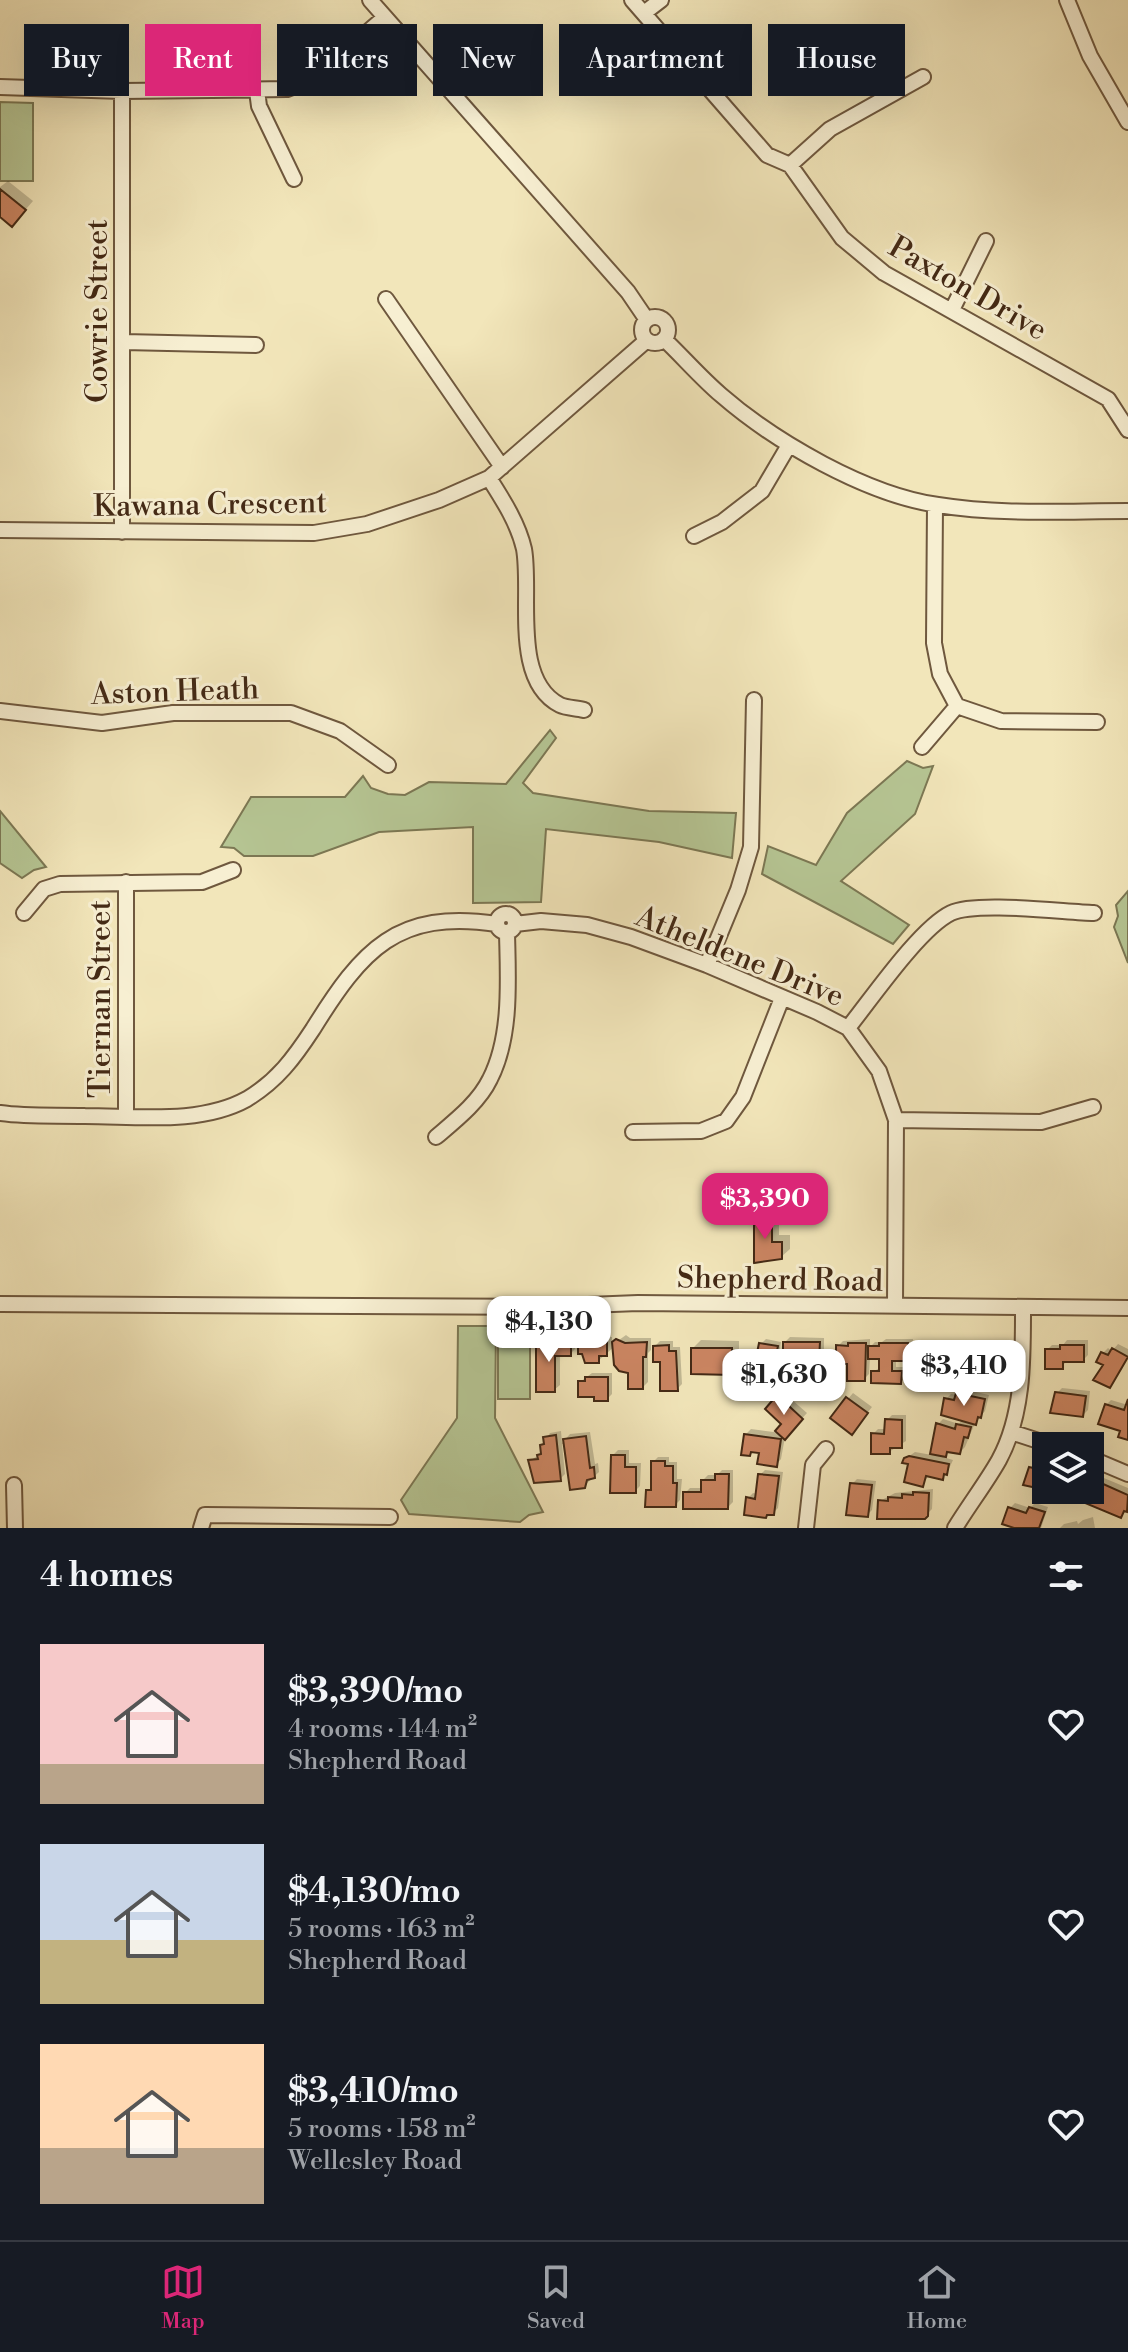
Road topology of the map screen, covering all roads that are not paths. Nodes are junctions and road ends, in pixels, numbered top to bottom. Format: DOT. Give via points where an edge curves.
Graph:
graph roads {
  1 [pos="370,0"];
  2 [pos="632,0"];
  3 [pos="661,0"];
  4 [pos="1067,0"];
  5 [pos="644,13"];
  6 [pos="385,17"];
  7 [pos="923,77"];
  8 [pos="0,87"];
  9 [pos="24,88"];
  10 [pos="261,91"];
  11 [pos="122,96"];
  12 [pos="258,96"];
  13 [pos="1128,122"];
  14 [pos="790,165"];
  15 [pos="294,179"];
  16 [pos="986,241"];
  17 [pos="386,299"];
  18 [pos="952,310"];
  19 [pos="647,320"];
  20 [pos="664,339"];
  21 [pos="647,340"];
  22 [pos="124,342"];
  23 [pos="256,345"];
  24 [pos="1128,430"];
  25 [pos="789,445"];
  26 [pos="502,467"];
  27 [pos="489,478"];
  28 [pos="935,505"];
  29 [pos="1128,511"];
  30 [pos="0,530"];
  31 [pos="122,532"];
  32 [pos="694,536"];
  33 [pos="754,700"];
  34 [pos="957,706"];
  35 [pos="584,710"];
  36 [pos="0,711"];
  37 [pos="1097,722"];
  38 [pos="922,747"];
  39 [pos="388,765"];
  40 [pos="233,870"];
  41 [pos="126,882"];
  42 [pos="24,913"];
  43 [pos="1094,913"];
  44 [pos="506,927"];
  45 [pos="707,965"];
  46 [pos="782,998"];
  47 [pos="848,1028"];
  48 [pos="1093,1107"];
  49 [pos="0,1113"];
  50 [pos="126,1116"];
  51 [pos="896,1120"];
  52 [pos="633,1132"];
  53 [pos="436,1137"];
  54 [pos="0,1304"];
  55 [pos="895,1306"];
  56 [pos="1023,1307"];
  57 [pos="1128,1308"];
  58 [pos="1011,1432"];
  59 [pos="1032,1439"];
  60 [pos="826,1449"];
  61 [pos="1104,1464"];
  62 [pos="1128,1474"];
  63 [pos="14,1485"];
  64 [pos="390,1517"];
  65 [pos="15,1528"];
  66 [pos="201,1528"];
  67 [pos="806,1528"];
  68 [pos="955,1528"];
  1 -- 6 [label="street"];
  2 -- 5 [label="street, Paxton Drive"];
  3 -- 5 [label="street"];
  4 -- 13 [label="street" via="1090,56"];
  5 -- 14 [label="street, Paxton Drive" via="767,155"];
  6 -- 10 [label="street" via="313,79 287,89"];
  6 -- 19 [label="street"];
  7 -- 14 [label="street" via="830,129"];
  8 -- 9 [label="street"];
  11 -- 22 [label="street, Cowrie Street"];
  12 -- 15 [label="street"];
  14 -- 18 [label="street, Paxton Drive" via="842,238 884,273"];
  16 -- 18 [label="street"];
  17 -- 26 [label="street"];
  18 -- 24 [label="street, Paxton Drive" via="1108,399"];
  19 -- 20 [label="street" via="664,320"];
  19 -- 21 [label="street" via="642,328"];
  20 -- 21 [label="street"];
  20 -- 25 [label="street" via="721,396"];
  21 -- 26 [label="street, Kawana Crescent"];
  22 -- 23 [label="street"];
  22 -- 31 [label="street, Cowrie Street"];
  25 -- 28 [label="street" via="870,486"];
  25 -- 32 [label="street" via="762,491"];
  26 -- 27 [label="street, Kawana Crescent"];
  27 -- 31 [label="street, Kawana Crescent" via="367,524 314,533"];
  27 -- 35 [label="street" via="524,551 527,645 536,678 560,705"];
  28 -- 29 [label="street" via="993,511"];
  28 -- 34 [label="street" via="934,643 940,674"];
  30 -- 31 [label="street, Kawana Crescent"];
  33 -- 45 [label="street" via="751,847"];
  34 -- 37 [label="street" via="1001,721"];
  34 -- 38 [label="street"];
  36 -- 39 [label="street, Aston Heath" via="102,723 173,713 291,713 340,731"];
  40 -- 41 [label="street" via="202,882"];
  41 -- 42 [label="street" via="44,889"];
  41 -- 50 [label="street, Tiernan Street"];
  43 -- 47 [label="street" via="974,907 953,912 934,924"];
  44 -- 45 [label="street, Atheldene Drive" via="541,921 587,925"];
  44 -- 50 [label="street, Atheldene Drive" via="464,919 406,930 376,948 349,975 283,1073 245,1100 203,1114"];
  44 -- 53 [label="street" via="500,1053 473,1104"];
  45 -- 46 [label="street, Atheldene Drive"];
  46 -- 47 [label="street, Atheldene Drive"];
  46 -- 52 [label="street" via="743,1097 726,1121 701,1131"];
  47 -- 51 [label="street, Atheldene Drive" via="879,1071"];
  48 -- 51 [label="street" via="1041,1122"];
  49 -- 50 [label="street, Atheldene Drive"];
  51 -- 55 [label="street, Atheldene Drive"];
  54 -- 55 [label="street, Shepherd Road"];
  55 -- 56 [label="street, Shepherd Road"];
  56 -- 57 [label="street, Shepherd Road"];
  56 -- 58 [label="street" via="1021,1380"];
  58 -- 59 [label="street"];
  58 -- 68 [label="street" via="1000,1459"];
  60 -- 67 [label="street" via="813,1465"];
  61 -- 62 [label="street"];
  63 -- 65 [label="street"];
  64 -- 66 [label="street" via="205,1515"];
}
